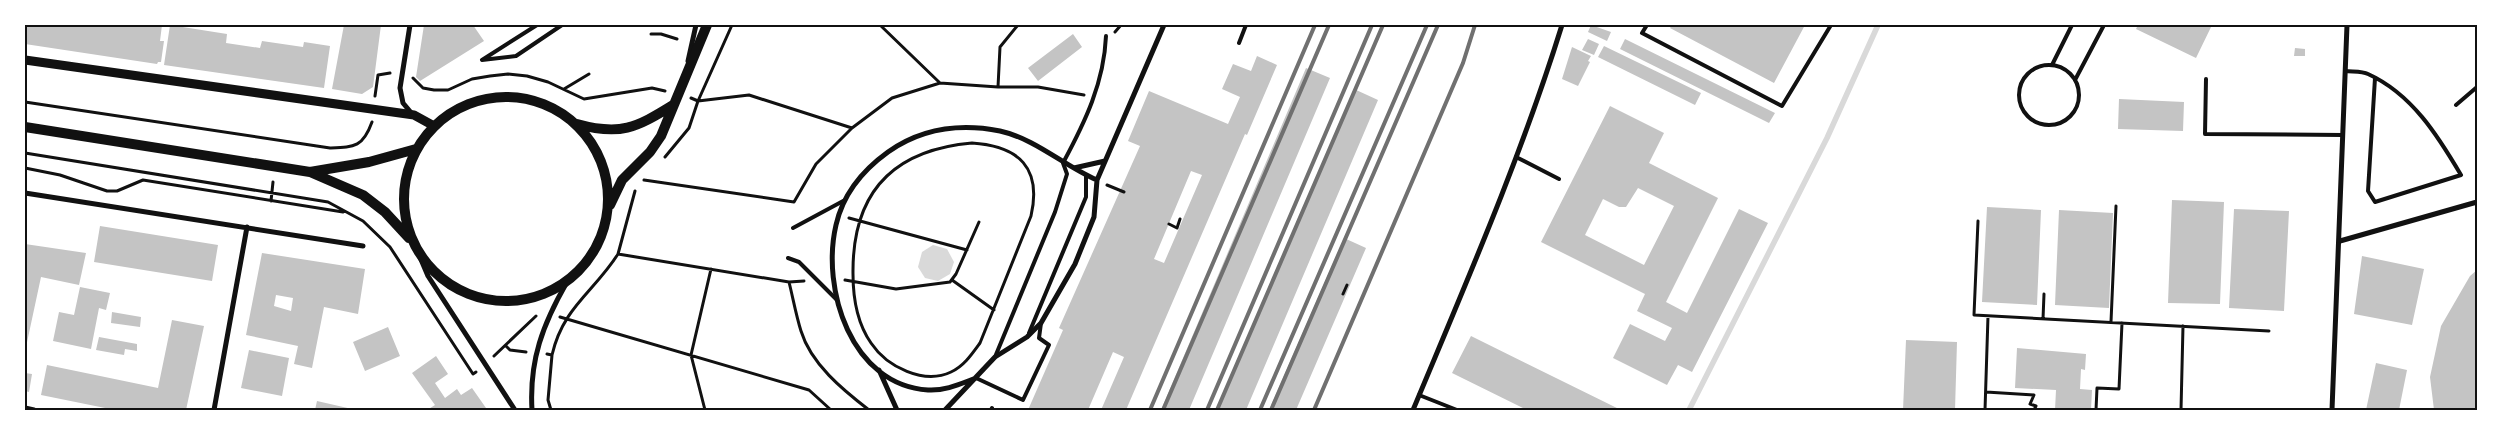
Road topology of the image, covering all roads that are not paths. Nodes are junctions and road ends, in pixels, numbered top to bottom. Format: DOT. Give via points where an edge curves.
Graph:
graph roads {
  1 [pos="410,25"];
  2 [pos="537,25"];
  3 [pos="562,25"];
  4 [pos="696,25"];
  5 [pos="707,25"];
  6 [pos="1164,25"];
  7 [pos="1246,25"];
  8 [pos="1562,25"];
  9 [pos="1646,25"];
  10 [pos="1831,25"];
  11 [pos="2072,25"];
  12 [pos="2104,25"];
  13 [pos="2347,25"];
  14 [pos="1106,36"];
  15 [pos="1239,43"];
  16 [pos="25,60"];
  17 [pos="2052,65"];
  18 [pos="2345,71"];
  19 [pos="686,72"];
  20 [pos="2374,78"];
  21 [pos="2206,79"];
  22 [pos="2075,80"];
  23 [pos="2477,88"];
  24 [pos="673,104"];
  25 [pos="2456,104"];
  26 [pos="414,115"];
  27 [pos="575,123"];
  28 [pos="434,126"];
  29 [pos="25,127"];
  30 [pos="2343,135"];
  31 [pos="416,149"];
  32 [pos="1516,157"];
  33 [pos="1105,161"];
  34 [pos="1063,163"];
  35 [pos="1074,168"];
  36 [pos="310,172"];
  37 [pos="1086,175"];
  38 [pos="1559,179"];
  39 [pos="1097,180"];
  40 [pos="25,193"];
  41 [pos="845,200"];
  42 [pos="2477,202"];
  43 [pos="608,208"];
  44 [pos="247,227"];
  45 [pos="793,228"];
  46 [pos="2340,242"];
  47 [pos="363,246"];
  48 [pos="415,246"];
  49 [pos="788,258"];
  50 [pos="567,282"];
  51 [pos="837,300"];
  52 [pos="1041,324"];
  53 [pos="1027,337"];
  54 [pos="995,357"];
  55 [pos="878,370"];
  56 [pos="976,378"];
  57 [pos="1419,395"];
  58 [pos="25,408"];
  59 [pos="34,410"];
  60 [pos="214,410"];
  61 [pos="515,410"];
  62 [pos="532,410"];
  63 [pos="897,410"];
  64 [pos="945,410"];
  65 [pos="1413,410"];
  66 [pos="1457,410"];
  67 [pos="2332,410"];
  1 -- 26 [label="street" via="400,88 403,103"];
  2 -- 3 [label="lane" via="482,60 516,56"];
  4 -- 19 [label="street"];
  5 -- 19 [label="main road"];
  6 -- 33 [label="street"];
  7 -- 15 [label="lane"];
  8 -- 32 [label="street"];
  9 -- 10 [label="lane" via="1642,33 1782,106"];
  11 -- 17 [label="lane"];
  12 -- 22 [label="lane"];
  13 -- 18 [label="street"];
  14 -- 34 [label="lane" via="1095,98"];
  16 -- 26 [label="street"];
  17 -- 22 [label="lane" via="2065,70"];
  17 -- 22 [label="lane" via="2036,68 2023,79 2020,104 2029,118 2052,125 2068,118 2074,112 2079,96"];
  18 -- 20 [label="lane" via="2367,73"];
  18 -- 30 [label="street"];
  19 -- 24 [label="main road"];
  20 -- 20 [label="lane" via="2424,118 2461,175 2375,202 2368,191"];
  21 -- 30 [label="lane" via="2205,134"];
  23 -- 25 [label="lane"];
  24 -- 27 [label="main road" via="642,123 622,130 608,131"];
  24 -- 43 [label="main road" via="656,144 622,180"];
  26 -- 28 [label="street"];
  27 -- 28 [label="main road" via="552,108 525,98 511,97 470,103"];
  27 -- 43 [label="main road" via="602,162"];
  28 -- 31 [label="main road"];
  29 -- 36 [label="main road"];
  30 -- 46 [label="street"];
  31 -- 36 [label="main road" via="369,162"];
  31 -- 48 [label="main road" via="404,195 406,219"];
  32 -- 38 [label="lane"];
  32 -- 57 [label="street" via="1461,299"];
  33 -- 35 [label="street"];
  33 -- 39 [label="street"];
  34 -- 35 [label="street"];
  34 -- 41 [label="street" via="1033,143 1000,131 940,129 911,138 883,156 857,181"];
  34 -- 54 [label="lane" via="1067,174 1058,204"];
  35 -- 37 [label="street"];
  36 -- 48 [label="main road" via="363,196 385,212"];
  37 -- 39 [label="street"];
  37 -- 53 [label="lane" via="1086,197"];
  39 -- 52 [label="street" via="1094,217 1075,264"];
  40 -- 44 [label="street"];
  41 -- 45 [label="lane"];
  41 -- 51 [label="street" via="834,245"];
  42 -- 46 [label="street"];
  43 -- 50 [label="main road" via="603,233 594,251"];
  44 -- 47 [label="street"];
  44 -- 60 [label="street"];
  46 -- 67 [label="street"];
  48 -- 50 [label="main road" via="431,269 448,284 491,300 537,297"];
  48 -- 61 [label="street" via="428,276"];
  49 -- 51 [label="lane" via="799,262"];
  50 -- 62 [label="street" via="548,316 536,354"];
  51 -- 55 [label="street" via="849,334"];
  52 -- 53 [label="street"];
  52 -- 56 [label="lane" via="1039,338 1048,345 1023,400"];
  53 -- 54 [label="street"];
  54 -- 56 [label="street"];
  55 -- 56 [label="street" via="908,385 928,390 955,386"];
  55 -- 63 [label="street"];
  56 -- 64 [label="street"];
  57 -- 65 [label="street"];
  57 -- 66 [label="lane"];
  58 -- 59 [label="street"];
}
